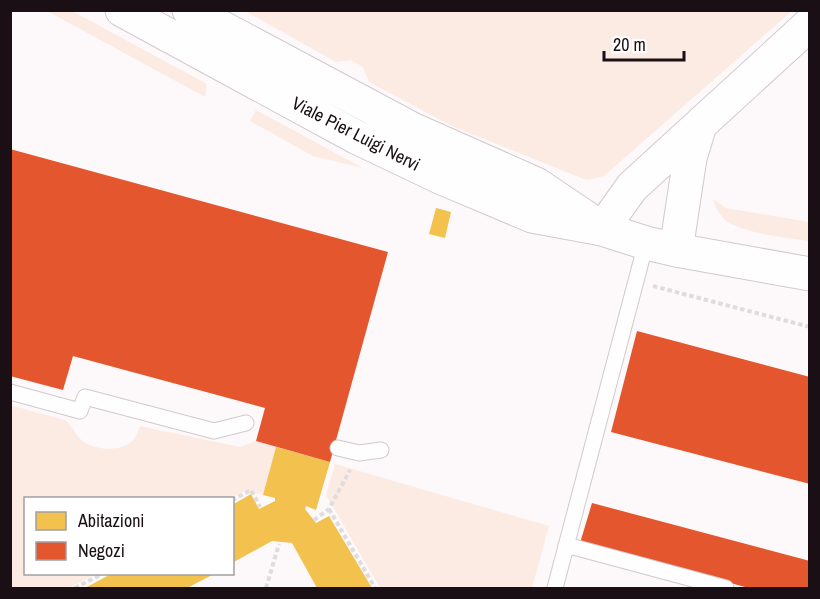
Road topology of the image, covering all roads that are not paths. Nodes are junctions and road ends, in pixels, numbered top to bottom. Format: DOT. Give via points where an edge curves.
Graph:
graph roads {
  1 [pos="122,10"];
  2 [pos="189,10"];
  3 [pos="810,24"];
  4 [pos="700,125"];
  5 [pos="602,229"];
  6 [pos="661,246"];
  7 [pos="810,274"];
  8 [pos="10,392"];
  9 [pos="246,423"];
  10 [pos="338,448"];
  11 [pos="381,450"];
  12 [pos="566,545"];
  13 [pos="555,588"];
  14 [pos="726,588"];
  1 -- 5 [label="street, Viale Pier Luigi Nervi" via="356,137 442,178 532,216"];
  2 -- 5 [label="street, Viale Pier Luigi Nervi" via="412,129 536,184"];
  3 -- 4 [label="street"];
  4 -- 5 [label="street" via="632,187"];
  4 -- 6 [label="street"];
  5 -- 6 [label="street, Viale Pier Luigi Nervi"];
  6 -- 7 [label="street, Viale Pier Luigi Nervi"];
  6 -- 12 [label="lane" via="636,282"];
  8 -- 9 [label="lane" via="80,411 85,397 214,430"];
  10 -- 11 [label="lane" via="359,453"];
  12 -- 13 [label="lane"];
  12 -- 14 [label="lane"];
}
